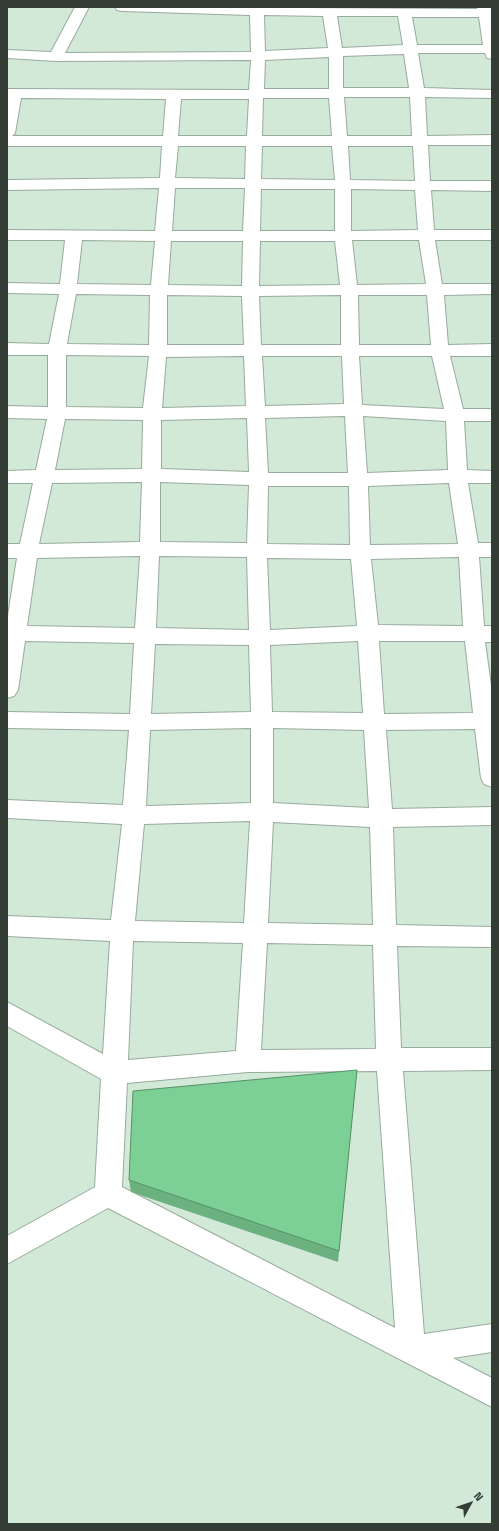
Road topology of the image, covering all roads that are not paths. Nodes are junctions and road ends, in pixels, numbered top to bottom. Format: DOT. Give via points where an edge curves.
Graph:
graph roads {
  1 [pos="82,7"];
  2 [pos="122,7"];
  3 [pos="257,9"];
  4 [pos="329,9"];
  5 [pos="404,10"];
  6 [pos="487,11"];
  7 [pos="412,49"];
  8 [pos="492,51"];
  9 [pos="336,53"];
  10 [pos="7,54"];
  11 [pos="258,56"];
  12 [pos="56,57"];
  13 [pos="11,92"];
  14 [pos="336,92"];
  15 [pos="417,92"];
  16 [pos="257,93"];
  17 [pos="492,94"];
  18 [pos="174,95"];
  19 [pos="7,133"];
  20 [pos="339,140"];
  21 [pos="492,140"];
  22 [pos="7,141"];
  23 [pos="170,141"];
  24 [pos="254,141"];
  25 [pos="420,142"];
  26 [pos="167,183"];
  27 [pos="7,185"];
  28 [pos="253,185"];
  29 [pos="344,185"];
  30 [pos="423,186"];
  31 [pos="492,186"];
  32 [pos="7,235"];
  33 [pos="74,235"];
  34 [pos="164,235"];
  35 [pos="426,235"];
  36 [pos="492,235"];
  37 [pos="252,236"];
  38 [pos="343,236"];
  39 [pos="7,288"];
  40 [pos="68,290"];
  41 [pos="159,290"];
  42 [pos="349,290"];
  43 [pos="436,290"];
  44 [pos="492,290"];
  45 [pos="250,291"];
  46 [pos="7,349"];
  47 [pos="57,349"];
  48 [pos="350,350"];
  49 [pos="492,350"];
  50 [pos="158,351"];
  51 [pos="254,351"];
  52 [pos="440,352"];
  53 [pos="353,410"];
  54 [pos="256,411"];
  55 [pos="7,412"];
  56 [pos="57,414"];
  57 [pos="152,414"];
  58 [pos="455,415"];
  59 [pos="492,415"];
  60 [pos="152,475"];
  61 [pos="458,476"];
  62 [pos="7,477"];
  63 [pos="45,477"];
  64 [pos="492,477"];
  65 [pos="259,479"];
  66 [pos="358,480"];
  67 [pos="150,549"];
  68 [pos="469,550"];
  69 [pos="492,550"];
  70 [pos="7,551"];
  71 [pos="28,551"];
  72 [pos="257,552"];
  73 [pos="360,552"];
  74 [pos="12,633"];
  75 [pos="368,633"];
  76 [pos="483,634"];
  77 [pos="144,636"];
  78 [pos="260,638"];
  79 [pos="7,690"];
  80 [pos="7,720"];
  81 [pos="262,720"];
  82 [pos="140,722"];
  83 [pos="374,722"];
  84 [pos="488,722"];
  85 [pos="492,778"];
  86 [pos="7,809"];
  87 [pos="262,812"];
  88 [pos="134,815"];
  89 [pos="492,816"];
  90 [pos="381,818"];
  91 [pos="7,926"];
  92 [pos="122,931"];
  93 [pos="256,933"];
  94 [pos="385,934"];
  95 [pos="492,937"];
  96 [pos="7,1012"];
  97 [pos="389,1059"];
  98 [pos="492,1059"];
  99 [pos="248,1061"];
  100 [pos="114,1073"];
  101 [pos="108,1194"];
  102 [pos="7,1251"];
  103 [pos="492,1338"];
  104 [pos="410,1350"];
  105 [pos="492,1393"];
  1 -- 12 [label="street"];
  2 -- 3 [label="street"];
  3 -- 4 [label="street"];
  3 -- 11 [label="street"];
  4 -- 5 [label="street"];
  4 -- 9 [label="street"];
  5 -- 6 [label="street"];
  5 -- 7 [label="street"];
  6 -- 8 [label="street"];
  7 -- 8 [label="street"];
  7 -- 9 [label="street"];
  7 -- 15 [label="street"];
  9 -- 11 [label="street"];
  9 -- 14 [label="street"];
  10 -- 12 [label="street"];
  11 -- 12 [label="street"];
  11 -- 16 [label="street"];
  13 -- 18 [label="street"];
  13 -- 19 [label="street"];
  14 -- 15 [label="street"];
  14 -- 16 [label="street"];
  14 -- 20 [label="street"];
  15 -- 17 [label="street"];
  15 -- 25 [label="street"];
  16 -- 18 [label="street"];
  16 -- 24 [label="street"];
  18 -- 23 [label="street"];
  20 -- 24 [label="street"];
  20 -- 25 [label="street"];
  20 -- 29 [label="street"];
  21 -- 25 [label="street"];
  22 -- 23 [label="street"];
  23 -- 24 [label="street"];
  23 -- 26 [label="street"];
  24 -- 28 [label="street"];
  25 -- 30 [label="street"];
  26 -- 27 [label="street"];
  26 -- 28 [label="street"];
  26 -- 34 [label="street"];
  28 -- 29 [label="street"];
  28 -- 37 [label="street"];
  29 -- 30 [label="street"];
  29 -- 38 [label="street"];
  30 -- 31 [label="street"];
  30 -- 35 [label="street"];
  32 -- 33 [label="street"];
  33 -- 34 [label="street"];
  33 -- 40 [label="street"];
  34 -- 37 [label="street"];
  34 -- 41 [label="street"];
  35 -- 36 [label="street"];
  35 -- 38 [label="street"];
  35 -- 43 [label="street"];
  37 -- 38 [label="street"];
  37 -- 45 [label="street"];
  38 -- 42 [label="street"];
  39 -- 40 [label="street"];
  40 -- 41 [label="street"];
  40 -- 47 [label="street"];
  41 -- 45 [label="street"];
  41 -- 50 [label="street"];
  42 -- 43 [label="street"];
  42 -- 45 [label="street"];
  42 -- 48 [label="street"];
  43 -- 44 [label="street"];
  43 -- 52 [label="street"];
  45 -- 51 [label="street"];
  46 -- 47 [label="street"];
  47 -- 50 [label="street"];
  47 -- 56 [label="street"];
  48 -- 51 [label="street"];
  48 -- 52 [label="street"];
  48 -- 53 [label="street"];
  49 -- 52 [label="street"];
  50 -- 51 [label="street"];
  50 -- 57 [label="street"];
  51 -- 54 [label="street"];
  52 -- 58 [label="street"];
  53 -- 54 [label="street"];
  53 -- 58 [label="street"];
  53 -- 66 [label="street"];
  54 -- 57 [label="street"];
  54 -- 65 [label="street"];
  55 -- 56 [label="street"];
  56 -- 57 [label="street"];
  56 -- 63 [label="street"];
  57 -- 60 [label="street"];
  58 -- 59 [label="street"];
  58 -- 61 [label="street"];
  60 -- 63 [label="street"];
  60 -- 65 [label="street"];
  60 -- 67 [label="street"];
  61 -- 64 [label="street"];
  61 -- 66 [label="street"];
  61 -- 68 [label="street"];
  62 -- 63 [label="street"];
  63 -- 71 [label="street"];
  65 -- 66 [label="street"];
  65 -- 72 [label="street"];
  66 -- 73 [label="street"];
  67 -- 71 [label="street"];
  67 -- 72 [label="street"];
  67 -- 77 [label="street"];
  68 -- 69 [label="street"];
  68 -- 73 [label="street"];
  68 -- 76 [label="street"];
  70 -- 71 [label="street"];
  71 -- 74 [label="street"];
  72 -- 73 [label="street"];
  72 -- 78 [label="street"];
  73 -- 75 [label="street"];
  74 -- 77 [label="street"];
  74 -- 79 [label="street"];
  75 -- 76 [label="street"];
  75 -- 78 [label="street"];
  75 -- 83 [label="street"];
  76 -- 84 [label="street"];
  77 -- 78 [label="street"];
  77 -- 82 [label="street"];
  78 -- 81 [label="street"];
  80 -- 82 [label="street"];
  81 -- 82 [label="street"];
  81 -- 83 [label="street"];
  81 -- 87 [label="street"];
  82 -- 88 [label="street"];
  83 -- 84 [label="street"];
  83 -- 90 [label="street"];
  84 -- 85 [label="street"];
  86 -- 88 [label="street"];
  87 -- 88 [label="street"];
  87 -- 90 [label="street"];
  87 -- 93 [label="street"];
  88 -- 92 [label="street"];
  89 -- 90 [label="street"];
  90 -- 94 [label="street"];
  91 -- 92 [label="street"];
  92 -- 93 [label="street"];
  92 -- 100 [label="street"];
  93 -- 94 [label="street"];
  93 -- 99 [label="street"];
  94 -- 95 [label="street"];
  94 -- 97 [label="street"];
  96 -- 100 [label="street"];
  97 -- 98 [label="street"];
  97 -- 99 [label="street"];
  97 -- 104 [label="street"];
  99 -- 100 [label="street"];
  100 -- 101 [label="street"];
  101 -- 102 [label="street"];
  101 -- 104 [label="street"];
  103 -- 104 [label="street"];
  104 -- 105 [label="street"];
}
